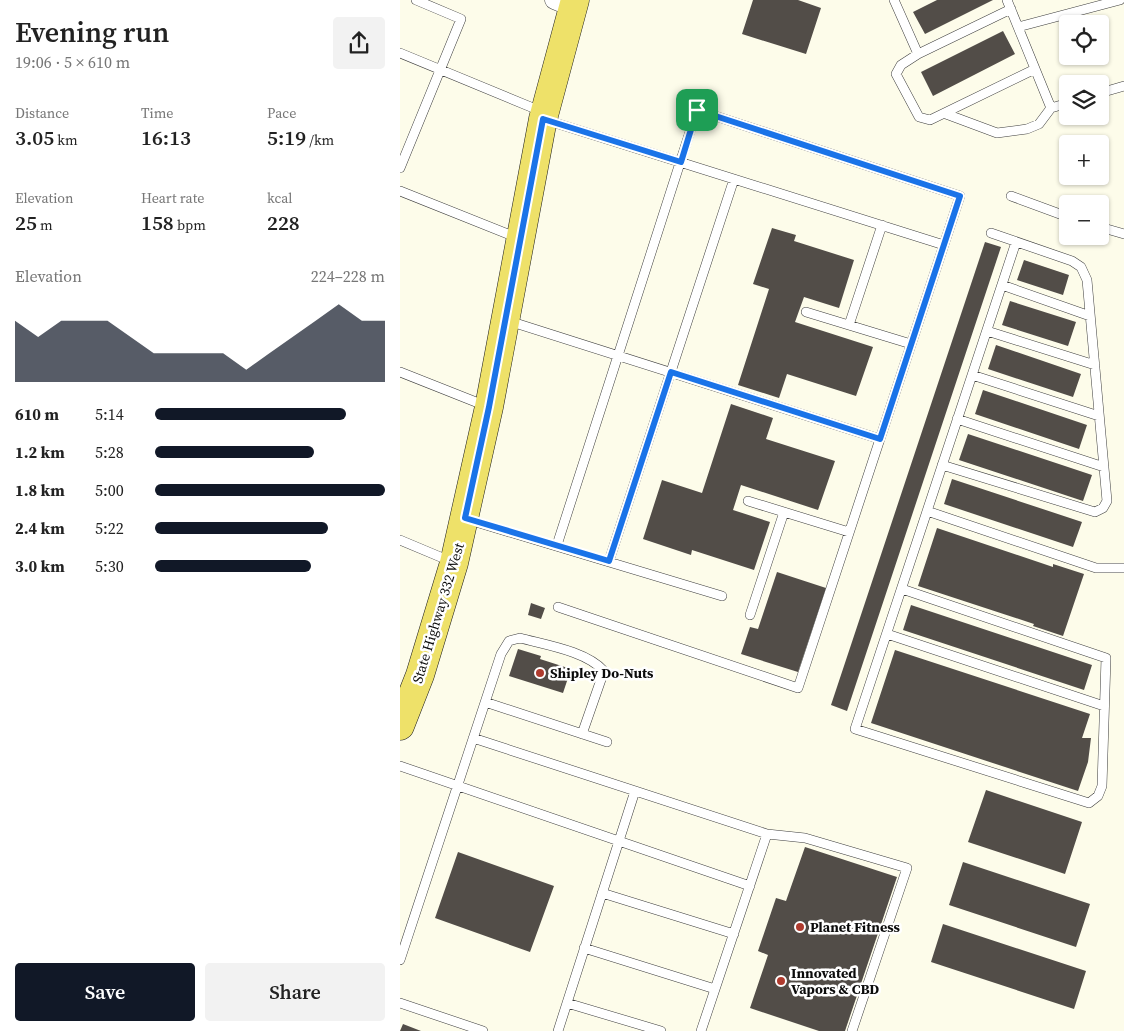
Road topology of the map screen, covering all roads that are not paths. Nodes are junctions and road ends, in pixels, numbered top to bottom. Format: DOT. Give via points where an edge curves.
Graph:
graph roads {
  1 [pos="416,0"];
  2 [pos="1007,0"];
  3 [pos="1120,0"];
  4 [pos="896,1"];
  5 [pos="567,3"];
  6 [pos="1011,9"];
  7 [pos="1018,27"];
  8 [pos="400,53"];
  9 [pos="918,54"];
  10 [pos="1035,69"];
  11 [pos="440,70"];
  12 [pos="1124,86"];
  13 [pos="1109,90"];
  14 [pos="1059,106"];
  15 [pos="1051,108"];
  16 [pos="946,114"];
  17 [pos="544,116"];
  18 [pos="681,162"];
  19 [pos="400,168"];
  20 [pos="734,179"];
  21 [pos="400,191"];
  22 [pos="1011,196"];
  23 [pos="1059,214"];
  24 [pos="882,225"];
  25 [pos="1109,230"];
  26 [pos="991,233"];
  27 [pos="1124,234"];
  28 [pos="521,239"];
  29 [pos="1016,242"];
  30 [pos="944,244"];
  31 [pos="1002,284"];
  32 [pos="806,312"];
  33 [pos="1090,316"];
  34 [pos="505,319"];
  35 [pos="849,325"];
  36 [pos="986,331"];
  37 [pos="911,344"];
  38 [pos="618,355"];
  39 [pos="1095,364"];
  40 [pos="400,372"];
  41 [pos="671,372"];
  42 [pos="972,375"];
  43 [pos="489,407"];
  44 [pos="1099,416"];
  45 [pos="957,420"];
  46 [pos="880,439"];
  47 [pos="942,464"];
  48 [pos="1104,467"];
  49 [pos="748,501"];
  50 [pos="927,511"];
  51 [pos="784,512"];
  52 [pos="465,518"];
  53 [pos="849,532"];
  54 [pos="400,540"];
  55 [pos="557,545"];
  56 [pos="609,561"];
  57 [pos="454,563"];
  58 [pos="1124,568"];
  59 [pos="902,589"];
  60 [pos="722,596"];
  61 [pos="558,607"];
  62 [pos="750,615"];
  63 [pos="887,634"];
  64 [pos="485,702"];
  65 [pos="1104,706"];
  66 [pos="400,726"];
  67 [pos="582,734"];
  68 [pos="473,738"];
  69 [pos="607,742"];
  70 [pos="400,766"];
  71 [pos="457,784"];
  72 [pos="635,791"];
  73 [pos="767,834"];
  74 [pos="619,840"];
  75 [pos="750,886"];
  76 [pos="602,893"];
  77 [pos="734,934"];
  78 [pos="584,948"];
  79 [pos="400,960"];
  80 [pos="715,989"];
  81 [pos="400,1003"];
  82 [pos="566,1003"];
  83 [pos="483,1031"];
  84 [pos="558,1031"];
  85 [pos="661,1031"];
  86 [pos="701,1031"];
  87 [pos="852,1031"];
  1 -- 11 [label="lane" via="460,19"];
  2 -- 6 [label="lane"];
  3 -- 7 [label="lane"];
  4 -- 9 [label="lane"];
  5 -- 17 [label="main road, State Highway 332 West"];
  6 -- 7 [label="lane"];
  6 -- 9 [label="lane"];
  7 -- 10 [label="lane"];
  8 -- 11 [label="lane"];
  9 -- 16 [label="lane" via="901,65 896,74 918,117 930,120"];
  10 -- 15 [label="lane"];
  10 -- 16 [label="lane"];
  11 -- 17 [label="lane"];
  11 -- 19 [label="lane"];
  12 -- 13 [label="lane"];
  14 -- 15 [label="lane"];
  15 -- 16 [label="lane" via="1039,124 997,133"];
  17 -- 18 [label="lane"];
  17 -- 28 [label="main road, State Highway 332 West"];
  18 -- 20 [label="lane"];
  18 -- 30 [label="lane" via="697,110 960,196"];
  18 -- 38 [label="lane"];
  20 -- 24 [label="lane"];
  20 -- 41 [label="lane"];
  21 -- 28 [label="lane"];
  22 -- 23 [label="lane"];
  24 -- 30 [label="lane"];
  24 -- 35 [label="lane"];
  25 -- 27 [label="lane"];
  26 -- 29 [label="lane"];
  28 -- 34 [label="main road, State Highway 332 West"];
  29 -- 31 [label="lane"];
  29 -- 33 [label="lane" via="1081,267 1087,280"];
  30 -- 37 [label="lane"];
  31 -- 33 [label="lane"];
  31 -- 36 [label="lane"];
  32 -- 35 [label="lane"];
  33 -- 39 [label="lane"];
  34 -- 38 [label="lane"];
  34 -- 43 [label="main road, State Highway 332 West"];
  35 -- 37 [label="lane"];
  36 -- 39 [label="lane"];
  36 -- 42 [label="lane"];
  37 -- 46 [label="lane"];
  38 -- 41 [label="lane"];
  38 -- 55 [label="lane"];
  39 -- 44 [label="lane"];
  40 -- 43 [label="lane"];
  41 -- 46 [label="lane"];
  41 -- 56 [label="lane"];
  42 -- 44 [label="lane"];
  42 -- 45 [label="lane"];
  43 -- 52 [label="main road, State Highway 332 West"];
  44 -- 48 [label="lane"];
  45 -- 47 [label="lane"];
  45 -- 48 [label="lane"];
  46 -- 53 [label="lane"];
  47 -- 48 [label="lane" via="1095,512 1107,501"];
  47 -- 50 [label="lane"];
  49 -- 51 [label="lane"];
  50 -- 58 [label="lane" via="1096,568"];
  50 -- 59 [label="lane"];
  51 -- 53 [label="lane"];
  51 -- 62 [label="lane"];
  52 -- 55 [label="lane"];
  52 -- 57 [label="main road, State Highway 332 West"];
  53 -- 61 [label="lane" via="798,688"];
  54 -- 57 [label="lane"];
  55 -- 56 [label="lane"];
  56 -- 60 [label="lane"];
  57 -- 66 [label="main road, State Highway 332 West" via="420,676"];
  59 -- 63 [label="lane"];
  59 -- 65 [label="lane" via="1106,658"];
  63 -- 65 [label="lane"];
  63 -- 65 [label="lane" via="856,728 1089,804 1098,796 1102,786"];
  64 -- 67 [label="lane"];
  64 -- 67 [label="lane" via="500,654 509,642 520,638 587,657 604,671"];
  64 -- 68 [label="lane"];
  67 -- 69 [label="lane"];
  68 -- 71 [label="lane"];
  68 -- 72 [label="lane"];
  70 -- 71 [label="lane"];
  71 -- 74 [label="lane"];
  71 -- 79 [label="lane"];
  72 -- 73 [label="lane"];
  72 -- 74 [label="lane"];
  73 -- 75 [label="lane"];
  73 -- 87 [label="lane" via="805,838 908,868"];
  74 -- 75 [label="lane"];
  74 -- 76 [label="lane"];
  75 -- 77 [label="lane"];
  76 -- 77 [label="lane"];
  76 -- 78 [label="lane"];
  77 -- 80 [label="lane"];
  78 -- 80 [label="lane"];
  78 -- 82 [label="lane"];
  80 -- 86 [label="lane"];
  81 -- 83 [label="lane"];
  82 -- 84 [label="lane"];
  82 -- 85 [label="lane"];
}
